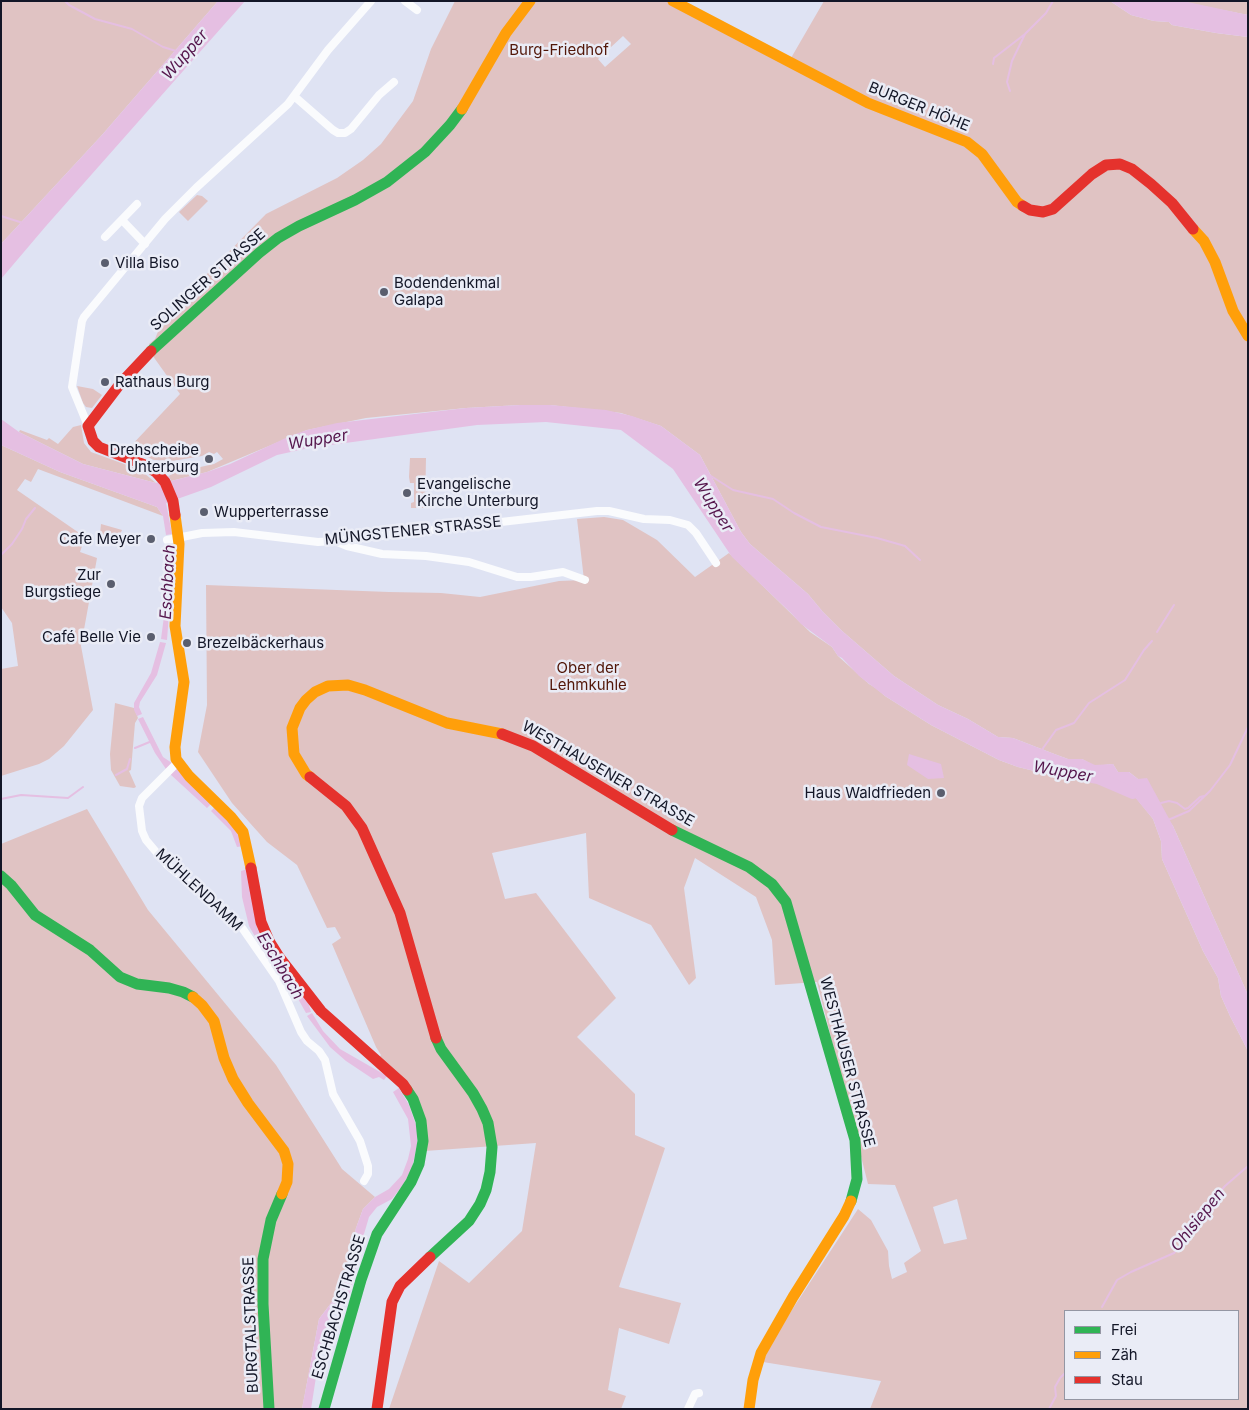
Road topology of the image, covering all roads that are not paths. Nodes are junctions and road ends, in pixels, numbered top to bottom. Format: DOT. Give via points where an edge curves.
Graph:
graph roads {
  1 [pos="371,1"];
  2 [pos="405,1"];
  3 [pos="530,1"];
  4 [pos="673,1"];
  5 [pos="417,10"];
  6 [pos="394,82"];
  7 [pos="294,96"];
  8 [pos="137,204"];
  9 [pos="122,220"];
  10 [pos="105,237"];
  11 [pos="145,244"];
  12 [pos="1248,336"];
  13 [pos="88,426"];
  14 [pos="175,538"];
  15 [pos="335,541"];
  16 [pos="716,563"];
  17 [pos="585,580"];
  18 [pos="173,766"];
  19 [pos="1,876"];
  20 [pos="772,884"];
  21 [pos="364,1181"];
  22 [pos="699,1393"];
  23 [pos="269,1409"];
  24 [pos="324,1409"];
  25 [pos="377,1409"];
  26 [pos="688,1409"];
  27 [pos="749,1409"];
  1 -- 7 [label="street" via="328,50"];
  2 -- 5 [label="street"];
  3 -- 13 [label="main road, SOLINGER STRASSE" via="506,33 457,116 425,152 377,188 299,226 259,253 146,356"];
  4 -- 12 [label="main road, BURGER HÖHE" via="868,104 970,144 1014,199 1030,210 1043,212 1054,209 1106,165 1120,164 1132,169 1172,203 1201,237 1215,262 1233,311"];
  6 -- 7 [label="street" via="378,95 345,133 333,130"];
  7 -- 11 [label="street" via="275,118 178,205"];
  8 -- 9 [label="street"];
  9 -- 10 [label="street"];
  9 -- 11 [label="street"];
  11 -- 13 [label="street" via="82,321 72,387"];
  13 -- 14 [label="main road" via="93,441 99,447 145,465 163,479 173,501"];
  14 -- 15 [label="street, MÜNGSTENER STRASSE" via="234,532 318,542"];
  14 -- 18 [label="main road" via="175,626 184,682"];
  15 -- 16 [label="street, MÜNGSTENER STRASSE" via="609,510 688,525"];
  15 -- 17 [label="street" via="382,554 469,562 517,577 531,578 563,572"];
  18 -- 21 [label="street, MÜHLENDAMM" via="142,798 139,806 144,836 168,866 238,922 279,981 301,1032 325,1060 333,1094 360,1141 368,1166"];
  18 -- 24 [label="main road, ESCHBACHSTRASSE" via="189,776 243,832 261,922 279,957 322,1012 403,1084 422,1126 419,1164 374,1241"];
  19 -- 23 [label="main road, BURGTALSTRASSE" via="36,915 94,953 123,979 180,991 202,1005 214,1021 233,1080 284,1151 288,1164 287,1182 271,1220 263,1258"];
  20 -- 25 [label="main road, WESTHAUSENER STRASSE" via="749,867 662,825 512,736 447,723 348,685 324,688 303,703 292,728 294,754 306,774 346,806 362,828 400,914 433,1031 441,1049 482,1109 492,1145 490,1172 480,1204 456,1234 400,1286 392,1302"];
  20 -- 27 [label="main road, WESTHAUSER STRASSE" via="786,902 795,928 855,1140 857,1179 844,1216 761,1353"];
  22 -- 26 [label="street" via="695,1394"];
}
